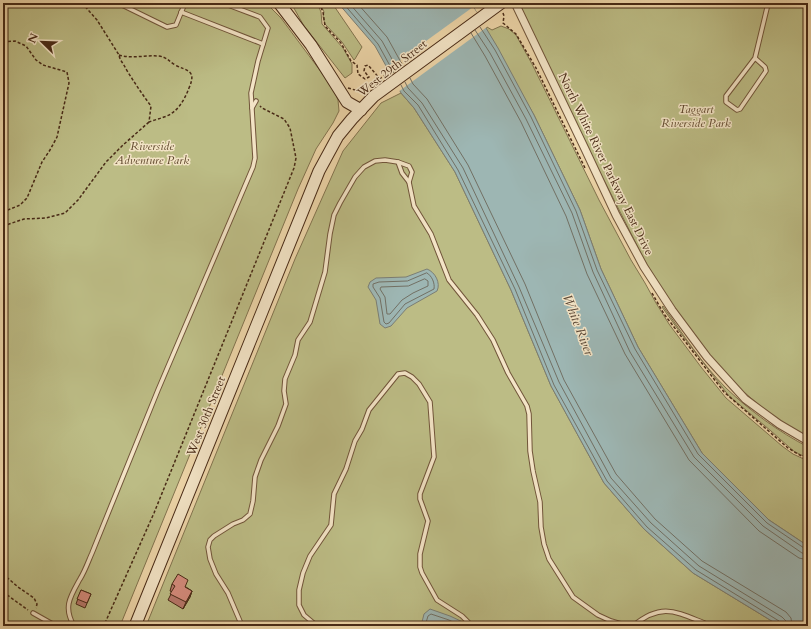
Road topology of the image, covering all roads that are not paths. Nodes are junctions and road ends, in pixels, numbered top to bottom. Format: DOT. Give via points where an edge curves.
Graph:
graph roads {
  1 [pos="118,3"];
  2 [pos="185,3"];
  3 [pos="223,3"];
  4 [pos="279,3"];
  5 [pos="501,3"];
  6 [pos="515,3"];
  7 [pos="767,8"];
  8 [pos="181,12"];
  9 [pos="263,44"];
  10 [pos="755,58"];
  11 [pos="256,101"];
  12 [pos="252,109"];
  13 [pos="361,110"];
  14 [pos="398,162"];
  15 [pos="409,182"];
  16 [pos="301,216"];
  17 [pos="808,442"];
  18 [pos="33,613"];
  19 [pos="56,626"];
  20 [pos="74,626"];
  21 [pos="135,626"];
  22 [pos="242,626"];
  23 [pos="317,626"];
  24 [pos="472,626"];
  25 [pos="628,626"];
  26 [pos="633,626"];
  27 [pos="712,626"];
  1 -- 8 [label="lane" via="167,27 176,25"];
  2 -- 8 [label="lane"];
  3 -- 9 [label="lane" via="260,17 268,28"];
  4 -- 13 [label="main road" via="311,45 348,102"];
  5 -- 13 [label="main road, West 29th Street" via="382,83"];
  6 -- 17 [label="street, North White River Parkway East Drive" via="616,215 669,306 707,357 745,399"];
  7 -- 10 [label="lane"];
  8 -- 9 [label="lane"];
  9 -- 12 [label="lane" via="251,93"];
  10 -- 10 [label="lane" via="766,71 737,110 726,102 726,96"];
  11 -- 12 [label="lane"];
  12 -- 20 [label="lane" via="256,158 253,167 92,553 71,593 67,609"];
  13 -- 16 [label="main road, West 29th Street" via="338,136 327,154"];
  14 -- 15 [label="lane"];
  14 -- 15 [label="lane" via="409,166 412,172"];
  14 -- 22 [label="lane" via="375,161 364,167 334,215 325,272 310,322 298,340 295,355 284,379 286,404 255,477 250,514 210,540 210,559"];
  15 -- 25 [label="lane" via="414,206 430,234 449,280 493,340 527,406 532,465 540,502 544,544 549,559 573,597 598,615"];
  16 -- 21 [label="main road, West 30th Street"];
  18 -- 19 [label="lane"];
  23 -- 24 [label="lane" via="304,615 299,604 303,573 310,556 331,525 334,494 369,410 398,374 406,373 419,384 430,402 434,448 434,457 420,494 428,521 420,554 420,567 437,600 462,616"];
  26 -- 27 [label="lane" via="648,616 670,611 682,613"];
}
